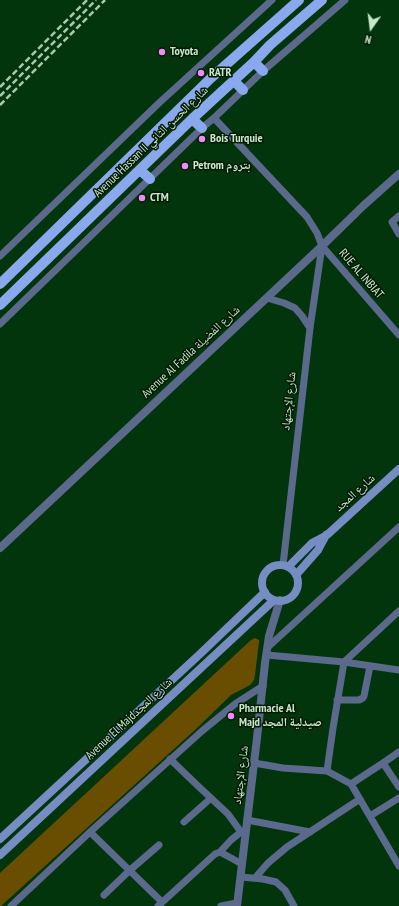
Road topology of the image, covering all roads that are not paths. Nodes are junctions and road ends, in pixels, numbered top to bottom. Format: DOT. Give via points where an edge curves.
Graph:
graph roads {
  1 [pos="272,0"];
  2 [pos="299,0"];
  3 [pos="322,0"];
  4 [pos="345,0"];
  5 [pos="254,62"];
  6 [pos="263,72"];
  7 [pos="234,81"];
  8 [pos="243,90"];
  9 [pos="214,118"];
  10 [pos="192,119"];
  11 [pos="202,128"];
  12 [pos="140,170"];
  13 [pos="399,174"];
  14 [pos="150,178"];
  15 [pos="399,216"];
  16 [pos="399,234"];
  17 [pos="321,243"];
  18 [pos="0,256"];
  19 [pos="0,284"];
  20 [pos="267,298"];
  21 [pos="0,305"];
  22 [pos="0,324"];
  23 [pos="310,328"];
  24 [pos="399,335"];
  25 [pos="399,469"];
  26 [pos="399,527"];
  27 [pos="327,534"];
  28 [pos="0,548"];
  29 [pos="286,566"];
  30 [pos="296,575"];
  31 [pos="265,592"];
  32 [pos="277,600"];
  33 [pos="399,611"];
  34 [pos="267,651"];
  35 [pos="344,662"];
  36 [pos="370,666"];
  37 [pos="399,670"];
  38 [pos="263,686"];
  39 [pos="337,700"];
  40 [pos="399,752"];
  41 [pos="170,759"];
  42 [pos="254,763"];
  43 [pos="383,764"];
  44 [pos="327,772"];
  45 [pos="351,784"];
  46 [pos="399,787"];
  47 [pos="211,798"];
  48 [pos="399,798"];
  49 [pos="360,799"];
  50 [pos="370,816"];
  51 [pos="247,820"];
  52 [pos="184,822"];
  53 [pos="90,832"];
  54 [pos="244,832"];
  55 [pos="310,832"];
  56 [pos="0,839"];
  57 [pos="159,845"];
  58 [pos="220,852"];
  59 [pos="0,856"];
  60 [pos="242,864"];
  61 [pos="399,866"];
  62 [pos="129,871"];
  63 [pos="241,877"];
  64 [pos="255,878"];
  65 [pos="104,895"];
  66 [pos="160,904"];
  67 [pos="13,905"];
  68 [pos="237,905"];
  69 [pos="221,906"];
  70 [pos="294,906"];
  1 -- 18 [label="street" via="159,103"];
  2 -- 19 [label="main road, Avenue Hassan II شارع الحسن الثاني" via="211,78"];
  3 -- 5 [label="main road, Avenue Hassan II شارع الحسن الثاني"];
  4 -- 6 [label="street"];
  5 -- 6 [label="main road"];
  5 -- 7 [label="main road, Avenue Hassan II شارع الحسن الثاني"];
  6 -- 8 [label="street"];
  7 -- 8 [label="main road"];
  7 -- 10 [label="main road, Avenue Hassan II شارع الحسن الثاني"];
  8 -- 9 [label="street"];
  9 -- 11 [label="street"];
  9 -- 17 [label="street, RUE AL INBIAT" via="307,217"];
  10 -- 11 [label="main road"];
  10 -- 12 [label="main road, Avenue Hassan II شارع الحسن الثاني"];
  11 -- 14 [label="street"];
  12 -- 14 [label="main road"];
  12 -- 21 [label="main road, Avenue Hassan II شارع الحسن الثاني"];
  13 -- 17 [label="street, Avenue Al Fadila شارع الفضيلة"];
  14 -- 22 [label="street"];
  15 -- 16 [label="street" via="392,222"];
  17 -- 20 [label="street, Avenue Al Fadila شارع الفضيلة"];
  17 -- 23 [label="street, شارع الإجتهاد"];
  17 -- 24 [label="street, RUE AL INBIAT"];
  20 -- 23 [label="street" via="295,308"];
  20 -- 28 [label="street, Avenue Al Fadila شارع الفضيلة"];
  23 -- 29 [label="street, شارع الإجتهاد"];
  25 -- 27 [label="main road, شارع المجد"];
  26 -- 34 [label="street"];
  27 -- 29 [label="main road, شارع المجد" via="312,543"];
  27 -- 30 [label="main road, شارع المجد" via="318,550"];
  29 -- 30 [label="main road"];
  29 -- 31 [label="main road, شارع المجد" via="276,566 265,573 262,586"];
  30 -- 32 [label="main road" via="298,581 295,592 286,599"];
  31 -- 32 [label="main road"];
  31 -- 56 [label="main road, Avenue El Majdشارع المجد"];
  32 -- 34 [label="street, شارع الإجتهاد"];
  32 -- 59 [label="main road, Avenue El Majdشارع المجد"];
  33 -- 35 [label="street"];
  34 -- 35 [label="street"];
  34 -- 38 [label="street, شارع الإجتهاد"];
  35 -- 36 [label="street"];
  35 -- 39 [label="street"];
  36 -- 37 [label="street"];
  36 -- 39 [label="street" via="363,698"];
  38 -- 41 [label="street" via="235,704"];
  38 -- 42 [label="street, شارع الإجتهاد"];
  39 -- 44 [label="street"];
  40 -- 43 [label="street"];
  41 -- 47 [label="street"];
  41 -- 53 [label="street"];
  42 -- 44 [label="street"];
  42 -- 51 [label="street, شارع الإجتهاد"];
  43 -- 45 [label="street"];
  43 -- 46 [label="street"];
  44 -- 45 [label="street"];
  45 -- 49 [label="street"];
  47 -- 52 [label="street"];
  47 -- 54 [label="street"];
  48 -- 50 [label="street"];
  49 -- 50 [label="street"];
  49 -- 55 [label="street"];
  50 -- 61 [label="street"];
  51 -- 54 [label="street, شارع الإجتهاد"];
  51 -- 55 [label="street"];
  53 -- 62 [label="street"];
  53 -- 67 [label="street"];
  54 -- 58 [label="street" via="230,840"];
  54 -- 60 [label="street, شارع الإجتهاد"];
  55 -- 64 [label="street" via="268,863"];
  57 -- 62 [label="street"];
  58 -- 60 [label="street"];
  58 -- 66 [label="street"];
  60 -- 63 [label="street, شارع الإجتهاد"];
  62 -- 65 [label="street"];
  62 -- 66 [label="street"];
  63 -- 64 [label="street"];
  63 -- 68 [label="street, شارع الإجتهاد"];
  64 -- 70 [label="street" via="276,882 285,890"];
  68 -- 69 [label="street"];
}
